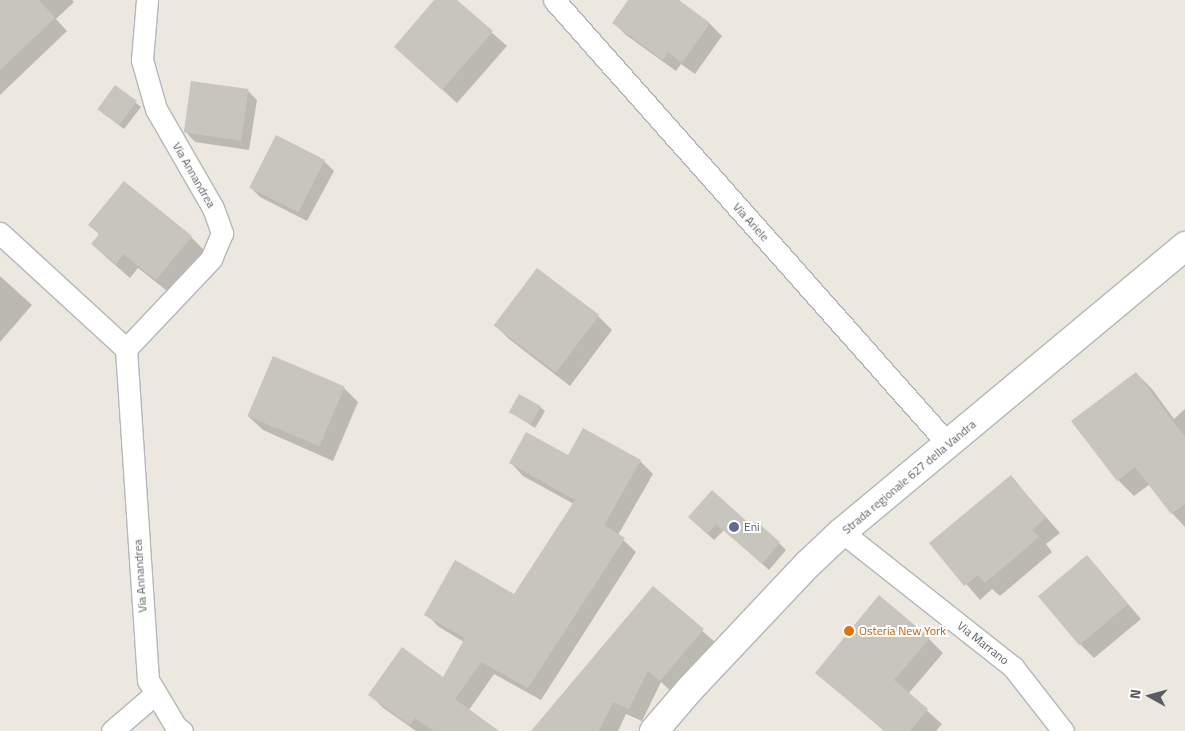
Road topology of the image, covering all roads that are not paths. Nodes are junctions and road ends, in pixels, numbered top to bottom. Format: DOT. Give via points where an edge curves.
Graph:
graph roads {
  1 [pos="147,0"];
  2 [pos="554,0"];
  3 [pos="0,233"];
  4 [pos="1185,246"];
  5 [pos="126,349"];
  6 [pos="948,444"];
  7 [pos="842,532"];
  8 [pos="156,693"];
  9 [pos="112,731"];
  10 [pos="182,731"];
  11 [pos="654,731"];
  12 [pos="1062,731"];
  1 -- 5 [label="street, Via Annandrea" via="142,60 156,109 213,208 222,233 211,259"];
  2 -- 6 [label="street, Via Ariele"];
  3 -- 5 [label="street"];
  4 -- 6 [label="main road, Strada regionale 627 della Vandra"];
  5 -- 8 [label="street, Via Annandrea" via="148,680"];
  6 -- 7 [label="main road, Strada regionale 627 della Vandra"];
  7 -- 11 [label="main road, Strada regionale 627 della Vandra" via="808,564"];
  7 -- 12 [label="street, Via Marrano" via="1013,667"];
  8 -- 9 [label="street"];
  8 -- 10 [label="street, Via Annandrea" via="176,727"];
}
